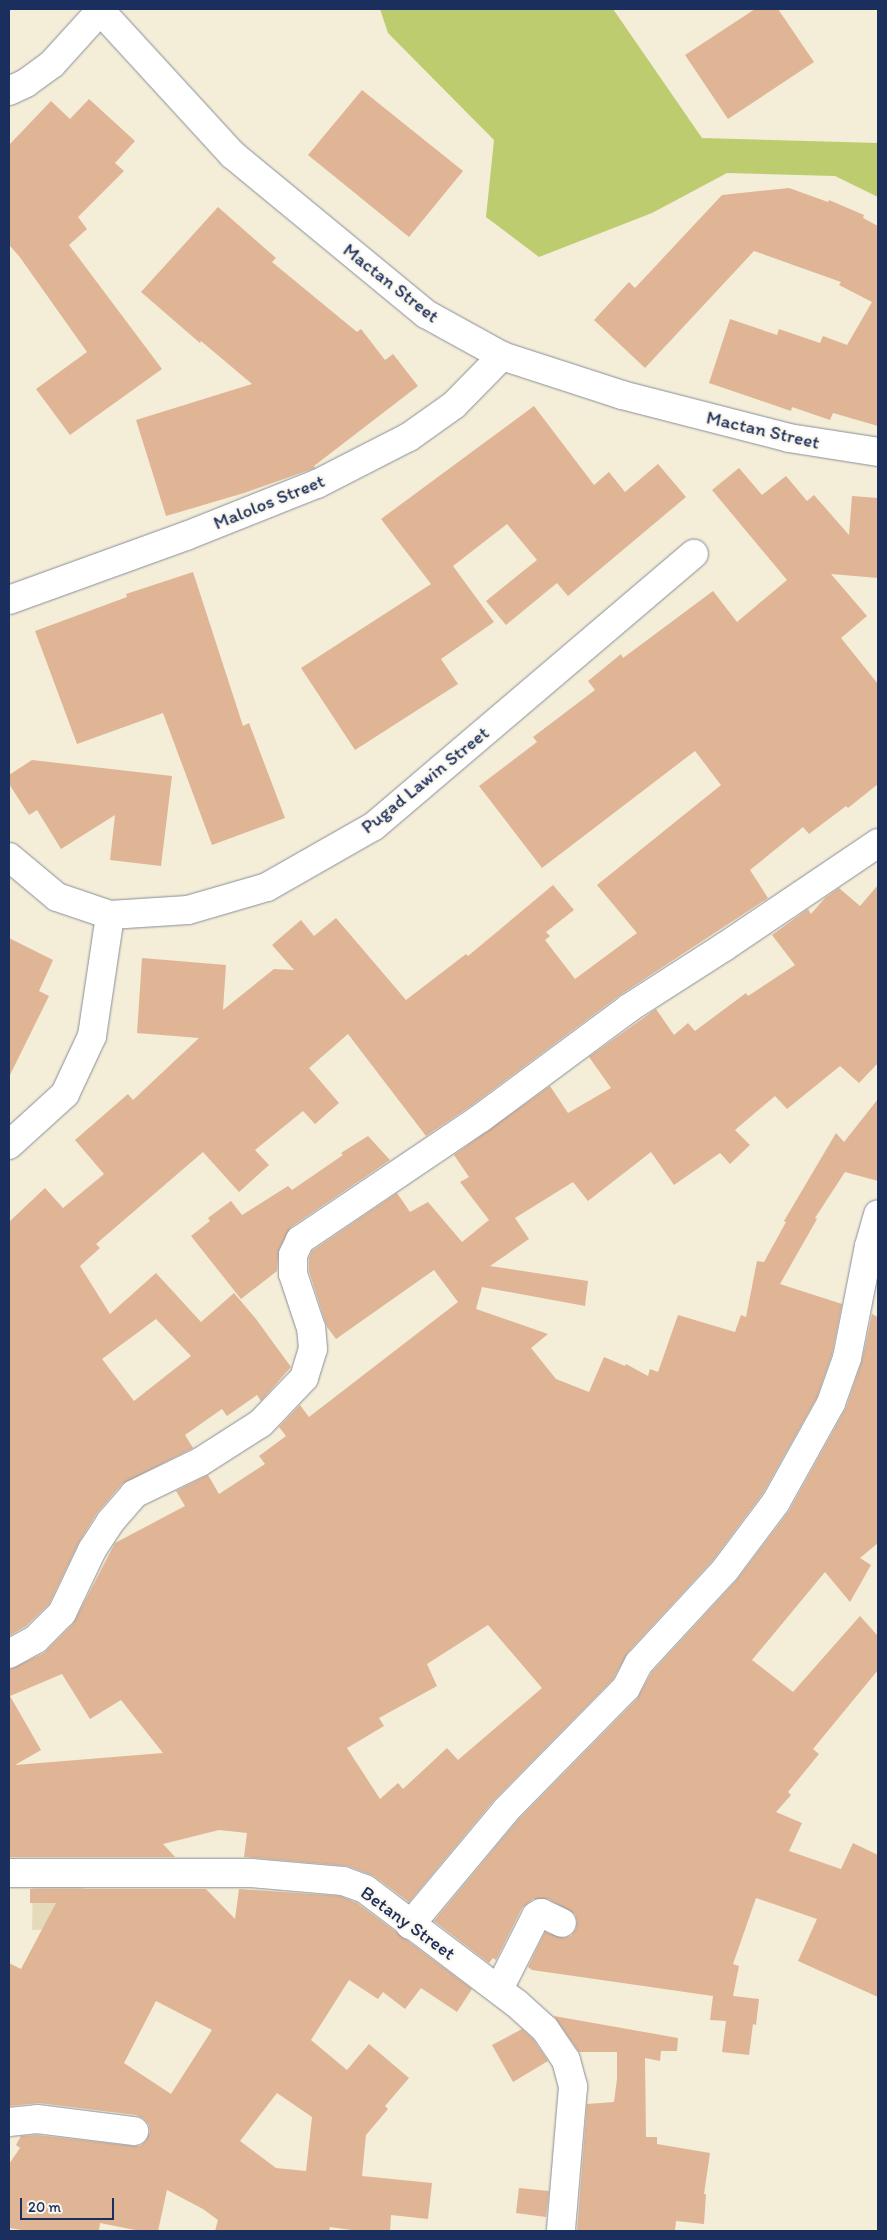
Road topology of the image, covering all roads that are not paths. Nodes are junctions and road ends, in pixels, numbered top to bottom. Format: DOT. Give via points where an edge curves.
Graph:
graph roads {
  1 [pos="100,10"];
  2 [pos="9,91"];
  3 [pos="502,356"];
  4 [pos="878,452"];
  5 [pos="694,554"];
  6 [pos="9,600"];
  7 [pos="878,843"];
  8 [pos="9,857"];
  9 [pos="110,915"];
  10 [pos="9,1145"];
  11 [pos="878,1214"];
  12 [pos="9,1654"];
  13 [pos="9,1874"];
  14 [pos="562,1923"];
  15 [pos="410,1925"];
  16 [pos="499,1989"];
  17 [pos="9,2122"];
  18 [pos="134,2131"];
  19 [pos="562,2231"];
  1 -- 2 [label="street" via="52,64"];
  1 -- 3 [label="street, Mactan Street" via="234,155 426,314"];
  3 -- 4 [label="street, Mactan Street" via="622,395 789,438"];
  3 -- 6 [label="street, Malolos Street" via="454,405 410,437 317,484"];
  5 -- 9 [label="street, Pugad Lawin Street" via="374,826 267,887 188,910"];
  7 -- 12 [label="street" via="629,1008 481,1118 300,1240 292,1255 292,1274 311,1328 313,1349 304,1378 261,1424 200,1462 134,1494 92,1550 62,1613 36,1639"];
  8 -- 9 [label="street, Pugad Lawin Street" via="57,897"];
  9 -- 10 [label="street" via="92,1036 65,1094"];
  11 -- 15 [label="street" via="847,1358 831,1403 776,1502 725,1570 639,1663 626,1688 506,1810"];
  13 -- 15 [label="street, Betany Street" via="251,1873 343,1880 365,1889"];
  14 -- 16 [label="street" via="541,1913 536,1916"];
  15 -- 16 [label="street, Betany Street"];
  16 -- 19 [label="street, Betany Street" via="545,2028 566,2060 573,2087"];
  17 -- 18 [label="street" via="37,2118"];
}
